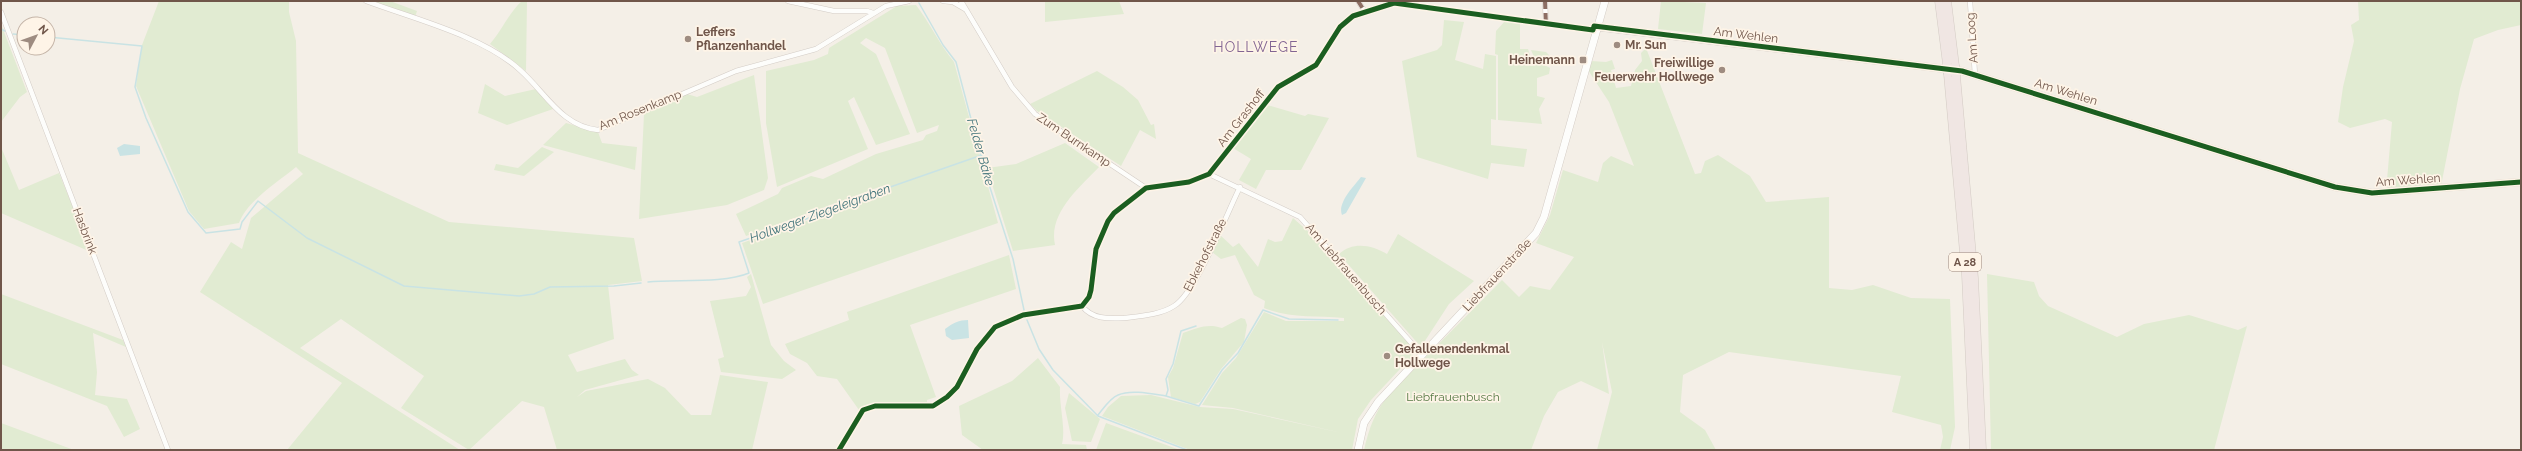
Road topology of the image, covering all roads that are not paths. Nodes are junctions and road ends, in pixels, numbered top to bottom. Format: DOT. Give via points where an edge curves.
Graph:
graph roads {
  1 [pos="366,1"];
  2 [pos="788,1"];
  3 [pos="909,1"];
  4 [pos="947,1"];
  5 [pos="961,1"];
  6 [pos="1358,1"];
  7 [pos="1545,1"];
  8 [pos="1605,1"];
  9 [pos="1939,1"];
  10 [pos="1947,1"];
  11 [pos="1970,1"];
  12 [pos="1406,3"];
  13 [pos="965,9"];
  14 [pos="1,12"];
  15 [pos="1366,12"];
  16 [pos="873,13"];
  17 [pos="1546,25"];
  18 [pos="1597,29"];
  19 [pos="1951,65"];
  20 [pos="1975,74"];
  21 [pos="1952,75"];
  22 [pos="1215,168"];
  23 [pos="1209,174"];
  24 [pos="1216,175"];
  25 [pos="2521,182"];
  26 [pos="1240,187"];
  27 [pos="1146,188"];
  28 [pos="1082,306"];
  29 [pos="1422,355"];
  30 [pos="168,450"];
  31 [pos="838,450"];
  32 [pos="1358,450"];
  33 [pos="1974,450"];
  34 [pos="1982,450"];
  1 -- 16 [label="street, Am Rosenkamp" via="491,48 520,70 564,117 577,125 598,130 736,71 816,49"];
  2 -- 16 [label="street" via="834,11"];
  3 -- 16 [label="street, Am Rosenkamp" via="898,2"];
  4 -- 13 [label="street"];
  5 -- 13 [label="street, Zum Burnkamp"];
  6 -- 15 [label="street"];
  7 -- 17 [label="street"];
  8 -- 18 [label="street, Liebfrauenstraße"];
  9 -- 19 [label="highway, A 28"];
  10 -- 19 [label="highway, A 28"];
  11 -- 20 [label="street, Am Loog"];
  12 -- 15 [label="street, Am Grashoff" via="1394,3"];
  12 -- 17 [label="street, Am Grashoff"];
  13 -- 27 [label="street, Zum Burnkamp" via="1012,87 1035,114"];
  14 -- 30 [label="street, Hasbrink"];
  15 -- 22 [label="street, Am Grashoff" via="1344,22 1312,68 1278,87"];
  17 -- 18 [label="street, Am Grashoff"];
  18 -- 20 [label="street, Am Wehlen"];
  18 -- 29 [label="street, Liebfrauenstraße" via="1540,226 1516,257"];
  19 -- 21 [label="highway, A 28, bridge"];
  20 -- 25 [label="street, Am Wehlen" via="2335,187 2372,193"];
  21 -- 33 [label="highway, A 28" via="1966,275"];
  21 -- 34 [label="highway, A 28" via="1974,278"];
  22 -- 23 [label="street, Am Grashoff"];
  22 -- 24 [label="street"];
  23 -- 24 [label="street, Am Liebfrauenbusch"];
  23 -- 27 [label="street" via="1189,182"];
  24 -- 26 [label="street, Am Liebfrauenbusch"];
  26 -- 28 [label="street, Ebkehofstraße" via="1189,290 1174,306 1143,316 1111,319 1087,312"];
  26 -- 29 [label="street, Am Liebfrauenbusch" via="1300,217"];
  27 -- 28 [label="street" via="1114,213 1108,221 1096,249 1089,298"];
  28 -- 31 [label="street" via="1023,315 995,328 977,348 958,386 947,397 926,407 867,408 858,415"];
  29 -- 32 [label="street, Liebfrauenstraße" via="1372,408 1364,423"];
}
